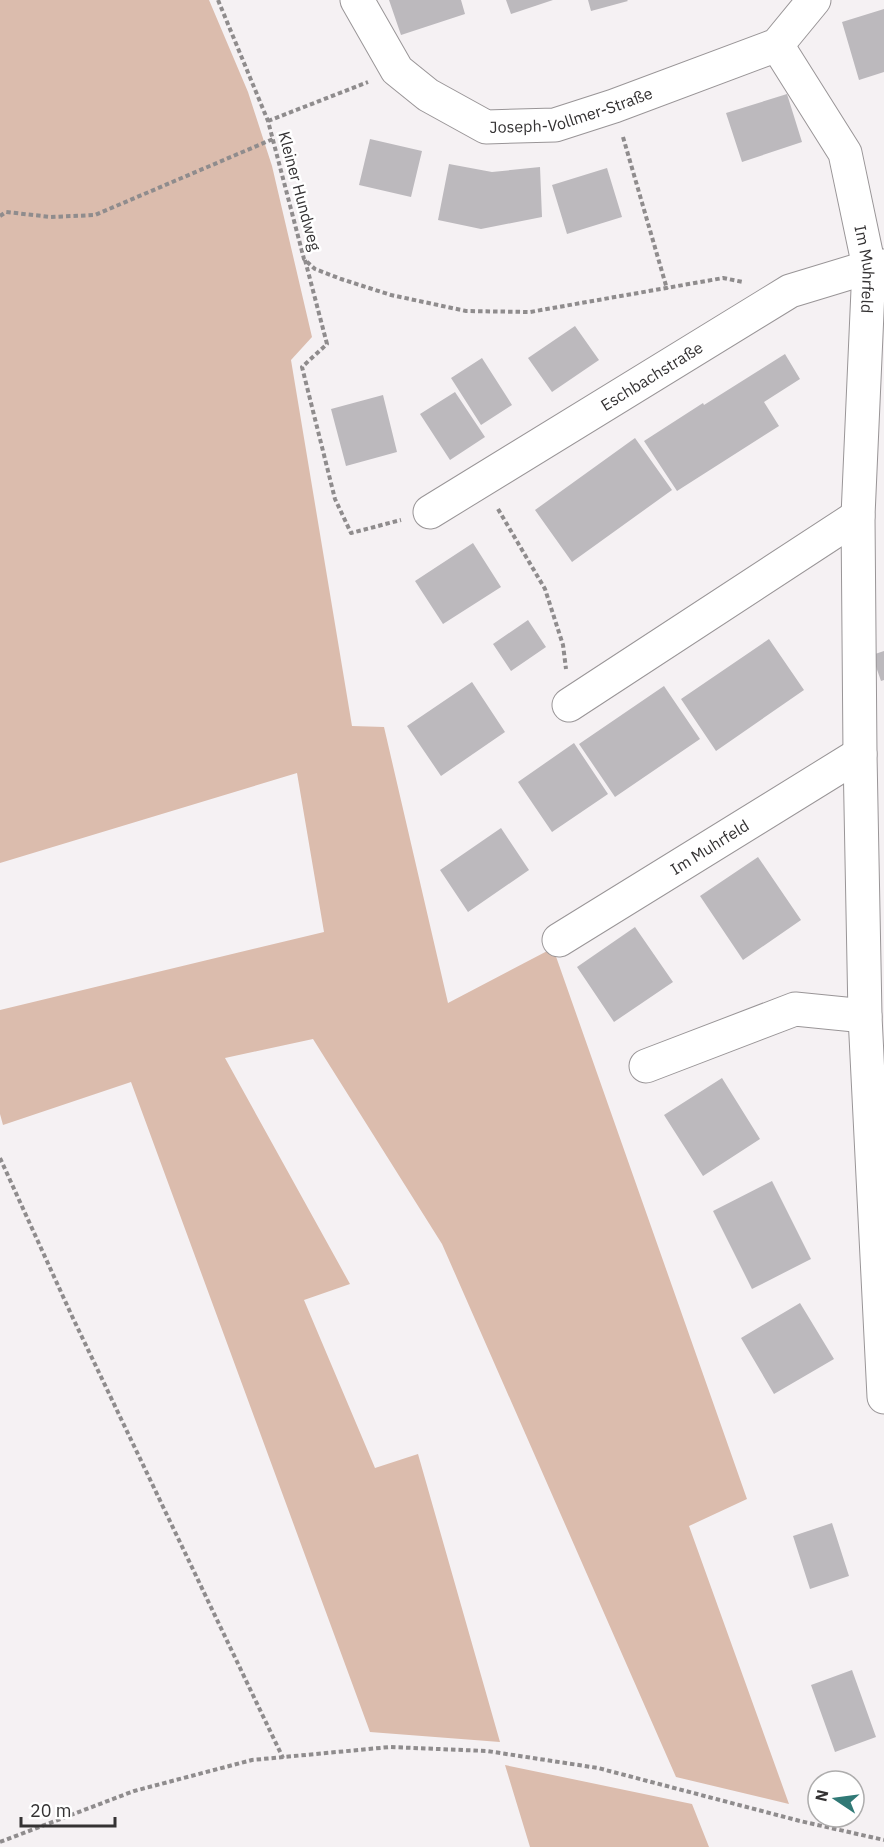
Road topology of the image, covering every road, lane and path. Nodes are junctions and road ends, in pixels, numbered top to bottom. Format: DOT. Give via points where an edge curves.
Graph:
graph roads {
  1 [pos="218,0"];
  2 [pos="357,0"];
  3 [pos="814,0"];
  4 [pos="777,45"];
  5 [pos="397,70"];
  6 [pos="614,106"];
  7 [pos="268,121"];
  8 [pos="273,139"];
  9 [pos="0,216"];
  10 [pos="304,259"];
  11 [pos="877,267"];
  12 [pos="667,289"];
  13 [pos="790,291"];
  14 [pos="477,483"];
  15 [pos="430,512"];
  16 [pos="858,516"];
  17 [pos="569,705"];
  18 [pos="860,754"];
  19 [pos="559,940"];
  20 [pos="865,1016"];
  21 [pos="646,1066"];
  22 [pos="0,1158"];
  23 [pos="884,1396"];
  24 [pos="283,1758"];
  25 [pos="884,1839"];
  26 [pos="0,1842"];
  1 -- 7 [label="path, Kleiner Hundweg"];
  2 -- 5 [label="street, Joseph-Vollmer-Straße"];
  3 -- 4 [label="street"];
  4 -- 6 [label="street, Joseph-Vollmer-Straße"];
  4 -- 11 [label="street, Im Muhrfeld" via="845,153"];
  5 -- 6 [label="street, Joseph-Vollmer-Straße" via="428,95 486,127 555,125"];
  5 -- 7 [label="path"];
  6 -- 12 [label="path"];
  7 -- 8 [label="path, Kleiner Hundweg"];
  8 -- 9 [label="path" via="95,215 51,217 6,212"];
  8 -- 10 [label="path, Kleiner Hundweg"];
  10 -- 12 [label="path, Kleiner Hundweg" via="315,269 341,279 391,295 466,311 530,312"];
  10 -- 15 [label="path" via="327,344 302,367 335,499 351,533"];
  11 -- 13 [label="street, Eschbachstraße"];
  11 -- 16 [label="street, Im Muhrfeld"];
  12 -- 13 [label="path, Kleiner Hundweg" via="723,278"];
  13 -- 14 [label="street, Eschbachstraße"];
  14 -- 15 [label="street, Eschbachstraße"];
  14 -- 17 [label="path" via="504,517 545,589 563,645"];
  16 -- 17 [label="street"];
  16 -- 18 [label="street, Im Muhrfeld"];
  18 -- 19 [label="street, Im Muhrfeld"];
  18 -- 20 [label="street, Im Muhrfeld"];
  20 -- 21 [label="street" via="795,1009"];
  20 -- 23 [label="street, Im Muhrfeld"];
  22 -- 24 [label="path"];
  24 -- 25 [label="path" via="390,1747 487,1751 598,1768"];
  24 -- 26 [label="path" via="252,1761 134,1791"];
}
